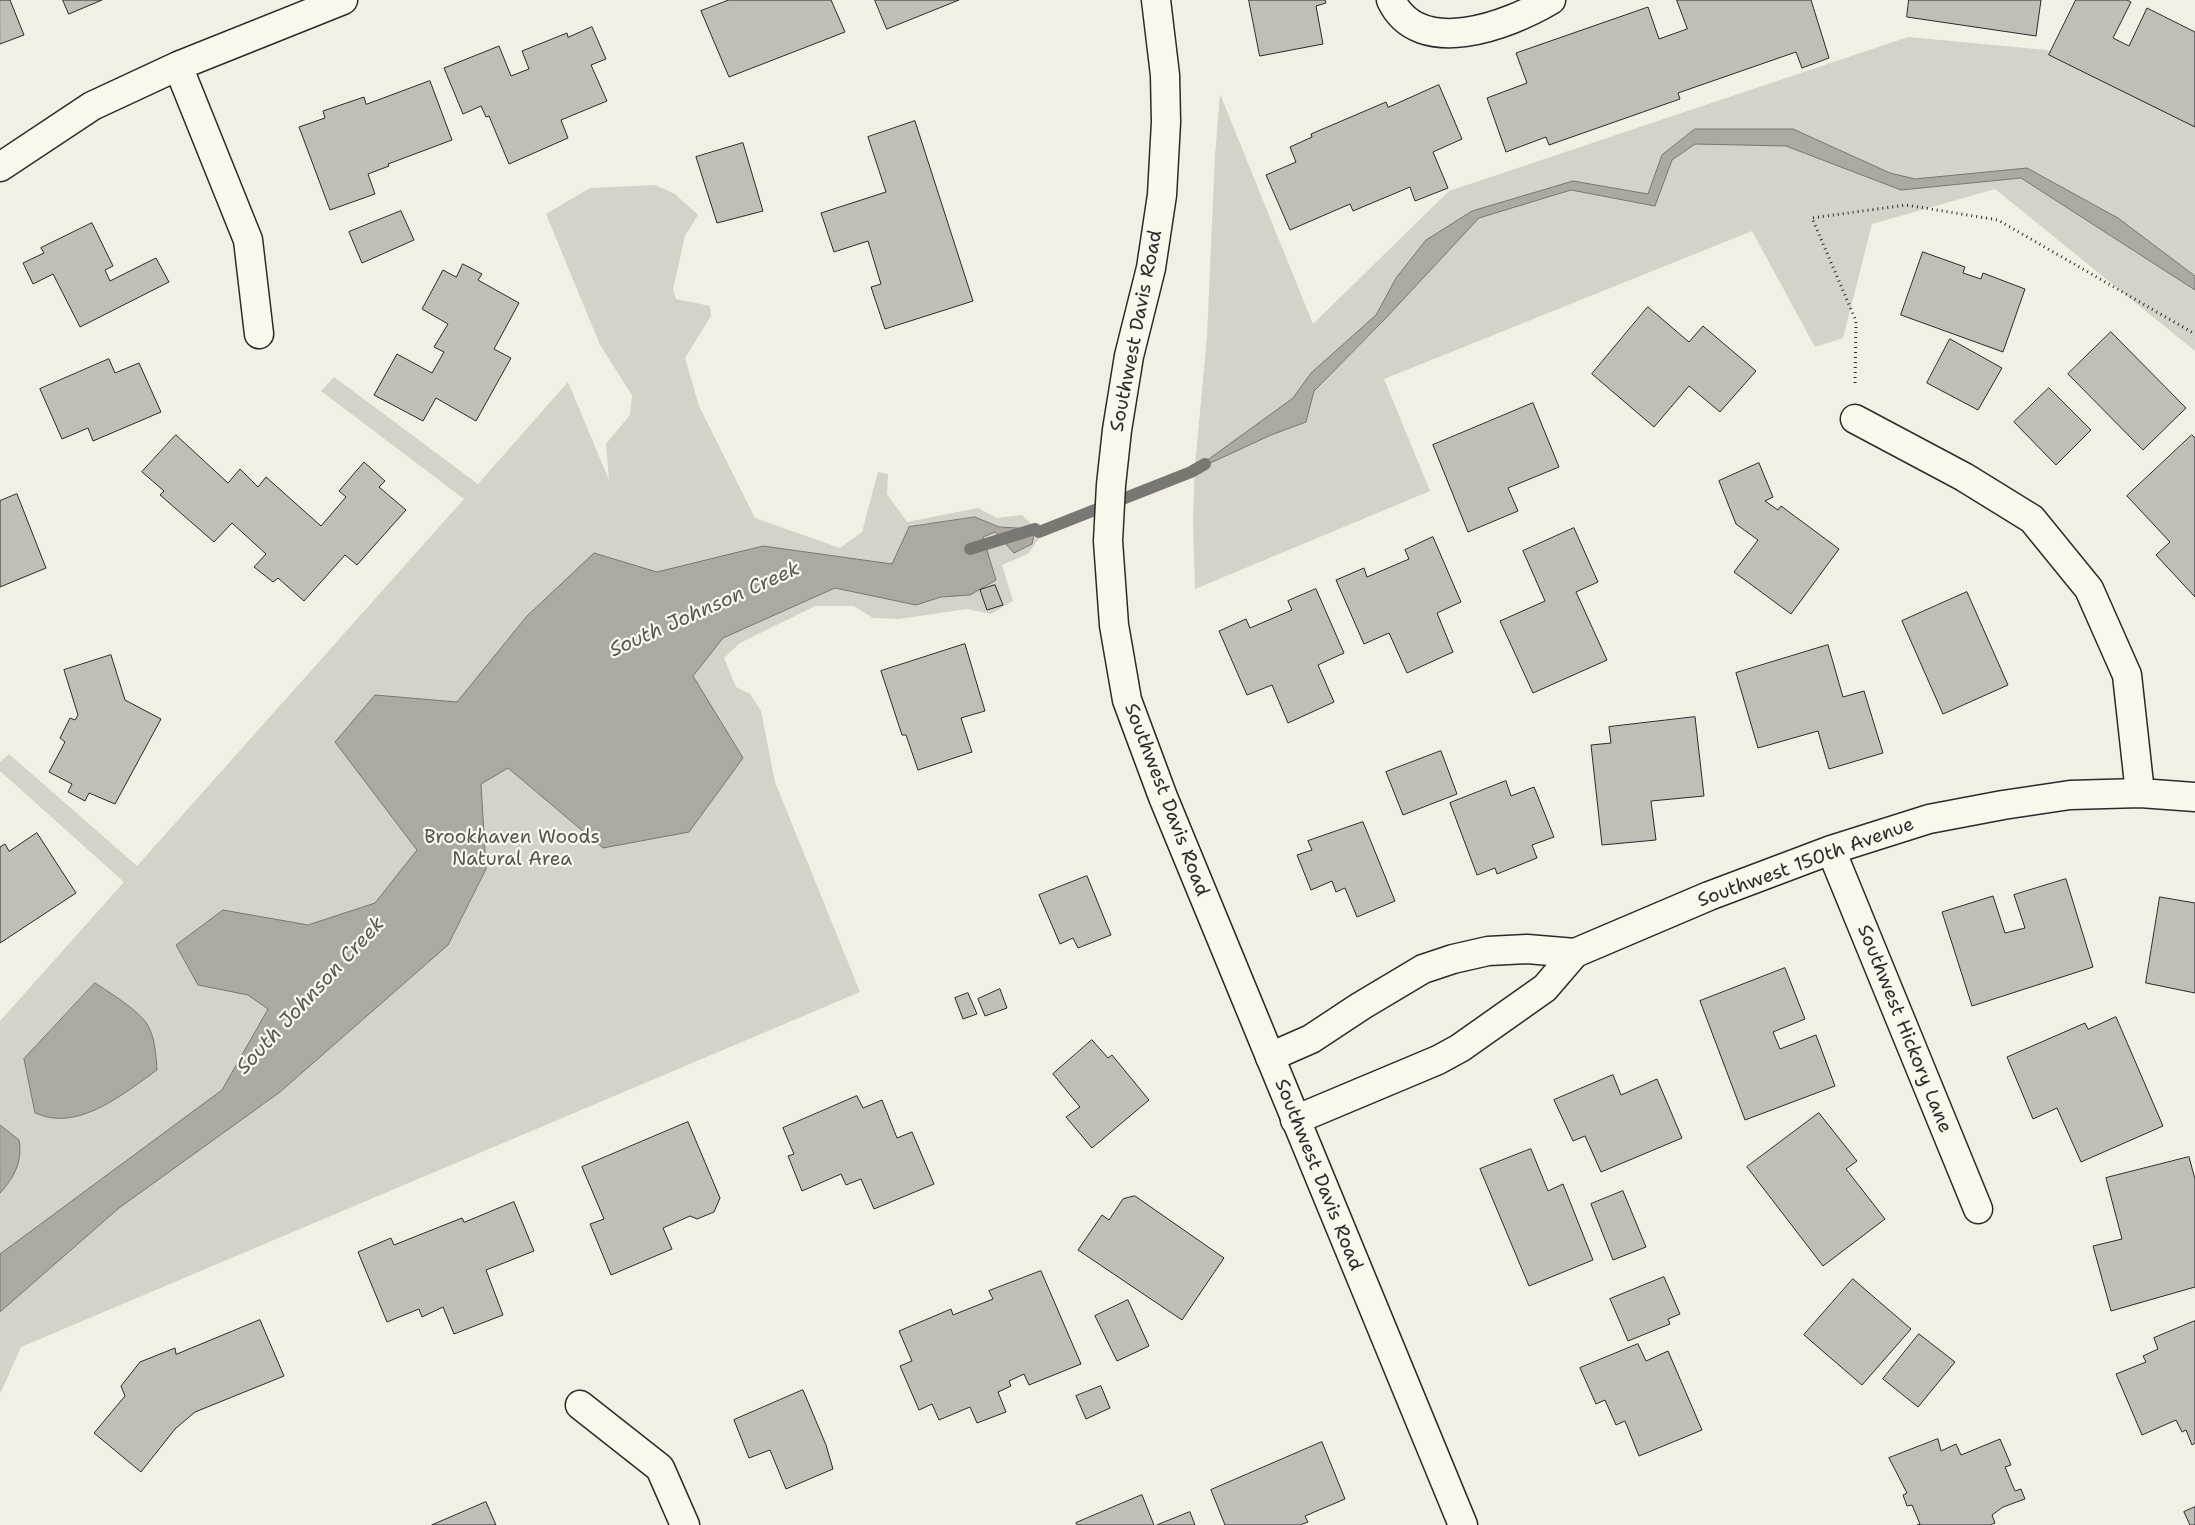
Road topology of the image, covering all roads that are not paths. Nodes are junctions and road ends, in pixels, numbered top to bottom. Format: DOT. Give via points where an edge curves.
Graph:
graph roads {
  1 [pos="343,0"];
  2 [pos="1156,0"];
  3 [pos="1390,0"];
  4 [pos="1551,0"];
  5 [pos="178,66"];
  6 [pos="0,168"];
  7 [pos="259,334"];
  8 [pos="1855,419"];
  9 [pos="2140,793"];
  10 [pos="2195,797"];
  11 [pos="1831,850"];
  12 [pos="1575,953"];
  13 [pos="1270,1056"];
  14 [pos="1296,1120"];
  15 [pos="1978,1209"];
  16 [pos="580,1405"];
  17 [pos="686,1525"];
  18 [pos="1463,1525"];
  1 -- 5 [label="street"];
  2 -- 13 [label="street, Southwest Davis Road" via="1165,75 1162,195 1151,268 1128,356 1117,430 1108,541 1114,625 1127,700 1163,798"];
  3 -- 4 [label="street" via="1396,11 1415,26 1452,33 1504,23"];
  5 -- 6 [label="street" via="92,106"];
  5 -- 7 [label="street" via="248,240"];
  8 -- 9 [label="street" via="1964,477 2032,519 2089,588 2127,675"];
  9 -- 10 [label="street, Southwest 150th Avenue"];
  9 -- 11 [label="street, Southwest 150th Avenue" via="2070,795 2003,804 1929,819"];
  11 -- 12 [label="street, Southwest 150th Avenue" via="1709,896"];
  11 -- 15 [label="street, Southwest Hickory Lane"];
  12 -- 13 [label="street, Southwest 150th Avenue" via="1527,949 1488,951 1452,959 1423,969 1311,1039"];
  12 -- 14 [label="street, Southwest 150th Avenue" via="1545,988 1460,1048"];
  13 -- 14 [label="street, Southwest Davis Road"];
  14 -- 18 [label="street, Southwest Davis Road"];
  16 -- 17 [label="street" via="660,1468"];
}
